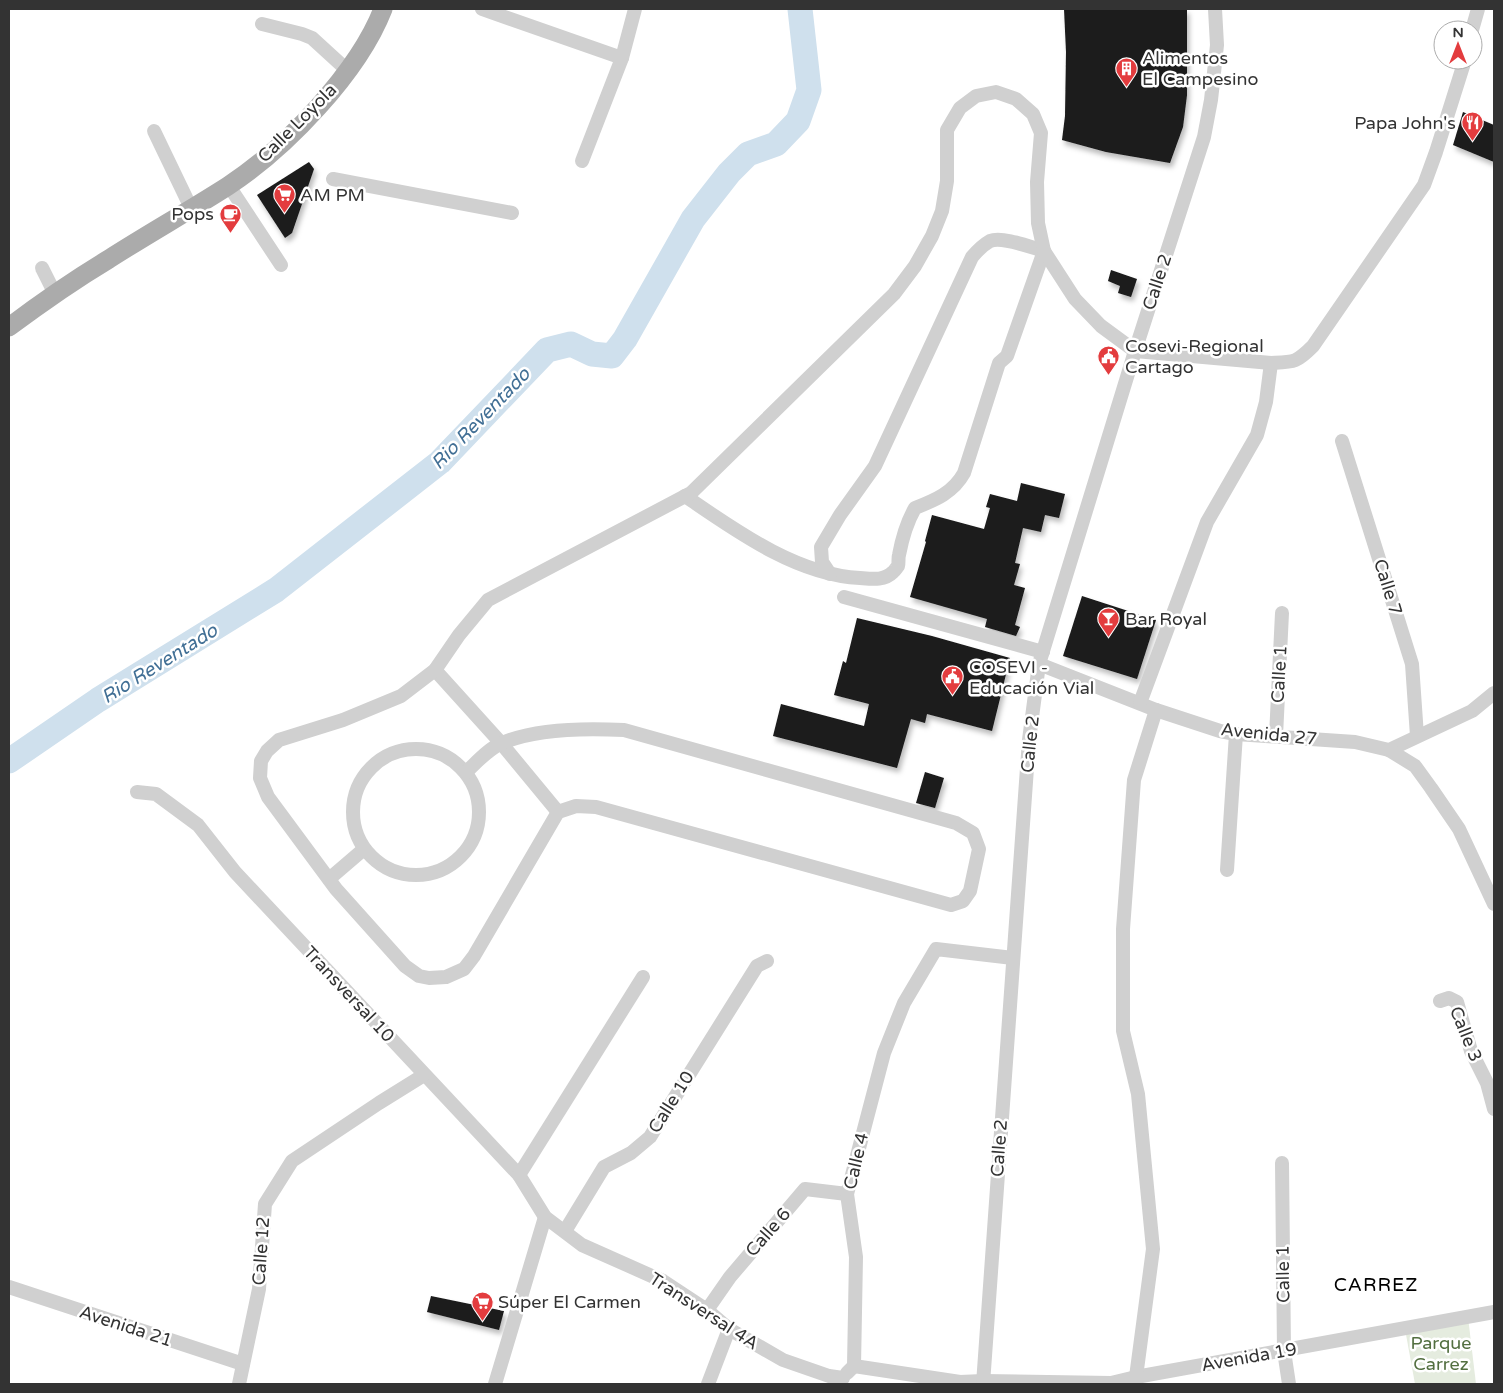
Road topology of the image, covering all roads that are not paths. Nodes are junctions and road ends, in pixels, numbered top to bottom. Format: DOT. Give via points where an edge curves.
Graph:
graph roads {
  1 [pos="383,9"];
  2 [pos="482,9"];
  3 [pos="634,9"];
  4 [pos="1215,9"];
  5 [pos="262,24"];
  6 [pos="622,58"];
  7 [pos="347,70"];
  8 [pos="1462,70"];
  9 [pos="154,131"];
  10 [pos="582,161"];
  11 [pos="333,179"];
  12 [pos="228,186"];
  13 [pos="191,208"];
  14 [pos="512,213"];
  15 [pos="1044,251"];
  16 [pos="281,265"];
  17 [pos="42,268"];
  18 [pos="55,294"];
  19 [pos="9,327"];
  20 [pos="1135,351"];
  21 [pos="1271,363"];
  22 [pos="1342,441"];
  23 [pos="685,496"];
  24 [pos="830,574"];
  25 [pos="844,597"];
  26 [pos="1282,613"];
  27 [pos="1041,658"];
  28 [pos="435,670"];
  29 [pos="1494,693"];
  30 [pos="1140,704"];
  31 [pos="1156,710"];
  32 [pos="1236,734"];
  33 [pos="1276,736"];
  34 [pos="1417,736"];
  35 [pos="501,743"];
  36 [pos="1389,750"];
  37 [pos="466,772"];
  38 [pos="136,792"];
  39 [pos="558,812"];
  40 [pos="364,850"];
  41 [pos="1227,870"];
  42 [pos="329,879"];
  43 [pos="1494,904"];
  44 [pos="1012,958"];
  45 [pos="767,961"];
  46 [pos="643,977"];
  47 [pos="1440,1001"];
  48 [pos="424,1075"];
  49 [pos="1494,1109"];
  50 [pos="1282,1163"];
  51 [pos="519,1175"];
  52 [pos="847,1194"];
  53 [pos="545,1217"];
  54 [pos="565,1231"];
  55 [pos="9,1287"];
  56 [pos="707,1310"];
  57 [pos="1494,1312"];
  58 [pos="729,1329"];
  59 [pos="1284,1351"];
  60 [pos="243,1364"];
  61 [pos="854,1366"];
  62 [pos="1136,1377"];
  63 [pos="843,1381"];
  64 [pos="983,1382"];
  65 [pos="1094,1383"];
  66 [pos="239,1384"];
  67 [pos="495,1384"];
  68 [pos="708,1384"];
  69 [pos="1289,1384"];
  1 -- 7 [label="main road, Calle Loyola" via="376,27"];
  2 -- 6 [label="street"];
  3 -- 6 [label="street"];
  4 -- 20 [label="street, Calle 2" via="1217,45 1204,137"];
  5 -- 7 [label="street" via="312,38"];
  6 -- 10 [label="street"];
  7 -- 12 [label="main road, Calle Loyola" via="281,145"];
  8 -- 21 [label="street" via="1424,185 1313,346 1300,359"];
  9 -- 13 [label="street"];
  11 -- 14 [label="street"];
  12 -- 13 [label="main road, Calle Loyola"];
  12 -- 16 [label="street"];
  13 -- 18 [label="main road, Calle Loyola"];
  15 -- 20 [label="street" via="1075,299 1101,326"];
  15 -- 23 [label="street" via="1038,223 1036,182 1041,133 1033,114 1016,99 996,92 976,96 960,108 947,130 947,181 942,211 915,266 888,300"];
  15 -- 24 [label="street" via="1007,356 999,363 959,482 943,496 915,508 904,534 898,567 893,572 881,579"];
  15 -- 24 [label="street" via="991,240 972,257 875,466 821,547 822,562"];
  17 -- 18 [label="street"];
  18 -- 19 [label="main road, Calle Loyola"];
  20 -- 21 [label="street"];
  20 -- 27 [label="street, Calle 2"];
  21 -- 30 [label="street" via="1266,402 1257,435 1207,522"];
  22 -- 34 [label="street, Calle 7" via="1412,664"];
  23 -- 24 [label="street" via="775,553"];
  23 -- 28 [label="street" via="488,600"];
  25 -- 27 [label="street, Avenida 27"];
  26 -- 33 [label="street, Calle 1"];
  27 -- 30 [label="street, Avenida 27"];
  27 -- 44 [label="street, Calle 2" via="1029,740"];
  28 -- 35 [label="street"];
  28 -- 42 [label="street" via="401,696 343,720 279,740 261,761 260,778 268,797"];
  29 -- 34 [label="street" via="1472,711"];
  30 -- 31 [label="street, Avenida 27"];
  31 -- 32 [label="street, Avenida 27"];
  31 -- 62 [label="street" via="1134,780 1124,929 1122,1031 1138,1094 1152,1249"];
  32 -- 33 [label="street, Avenida 27"];
  32 -- 41 [label="street"];
  33 -- 36 [label="street, Avenida 27" via="1355,742"];
  34 -- 36 [label="street"];
  35 -- 37 [label="street"];
  35 -- 39 [label="street"];
  35 -- 39 [label="street" via="548,732 624,730 956,824 973,833 979,849 970,891 962,901 951,905 596,807 576,806"];
  36 -- 43 [label="street" via="1415,766 1459,829"];
  37 -- 40 [label="street" via="451,759 433,751 404,750 377,762 363,776 354,794 355,832"];
  37 -- 40 [label="street" via="476,790 480,810 478,830 469,848 455,863 423,875 396,873 378,864"];
  38 -- 48 [label="street, Transversal 10" via="156,794 198,825 236,872"];
  39 -- 42 [label="street" via="474,956 464,969 446,977 420,976 405,966"];
  40 -- 42 [label="street"];
  44 -- 52 [label="street, Calle 4" via="936,949 904,1004 884,1053"];
  44 -- 64 [label="street, Calle 2"];
  45 -- 54 [label="street, Calle 10" via="757,966 650,1137 604,1167"];
  46 -- 51 [label="street"];
  47 -- 49 [label="street, Calle 3" via="1449,998 1457,1002 1471,1051 1487,1083"];
  48 -- 51 [label="street, Transversal 10"];
  48 -- 60 [label="street, Calle 12" via="292,1161 264,1204 259,1289"];
  50 -- 59 [label="street, Calle 1"];
  51 -- 53 [label="street, Transversal 10"];
  52 -- 56 [label="street, Calle 6" via="805,1189 730,1277"];
  52 -- 61 [label="street, Calle 4" via="856,1257"];
  53 -- 54 [label="street, Transversal 4A"];
  53 -- 67 [label="street"];
  54 -- 56 [label="street, Transversal 4A" via="582,1245 663,1281"];
  55 -- 60 [label="street, Avenida 21"];
  56 -- 58 [label="street, Transversal 4A"];
  57 -- 59 [label="street, Avenida 19"];
  58 -- 63 [label="street, Transversal 4A" via="783,1360"];
  58 -- 68 [label="street"];
  59 -- 62 [label="street, Avenida 19"];
  59 -- 69 [label="street, Calle 1"];
  60 -- 66 [label="street, Calle 12"];
  61 -- 63 [label="street"];
  61 -- 64 [label="street, Avenida 19" via="960,1382"];
  62 -- 65 [label="street, Avenida 19"];
  64 -- 65 [label="street, Avenida 19"];
}
